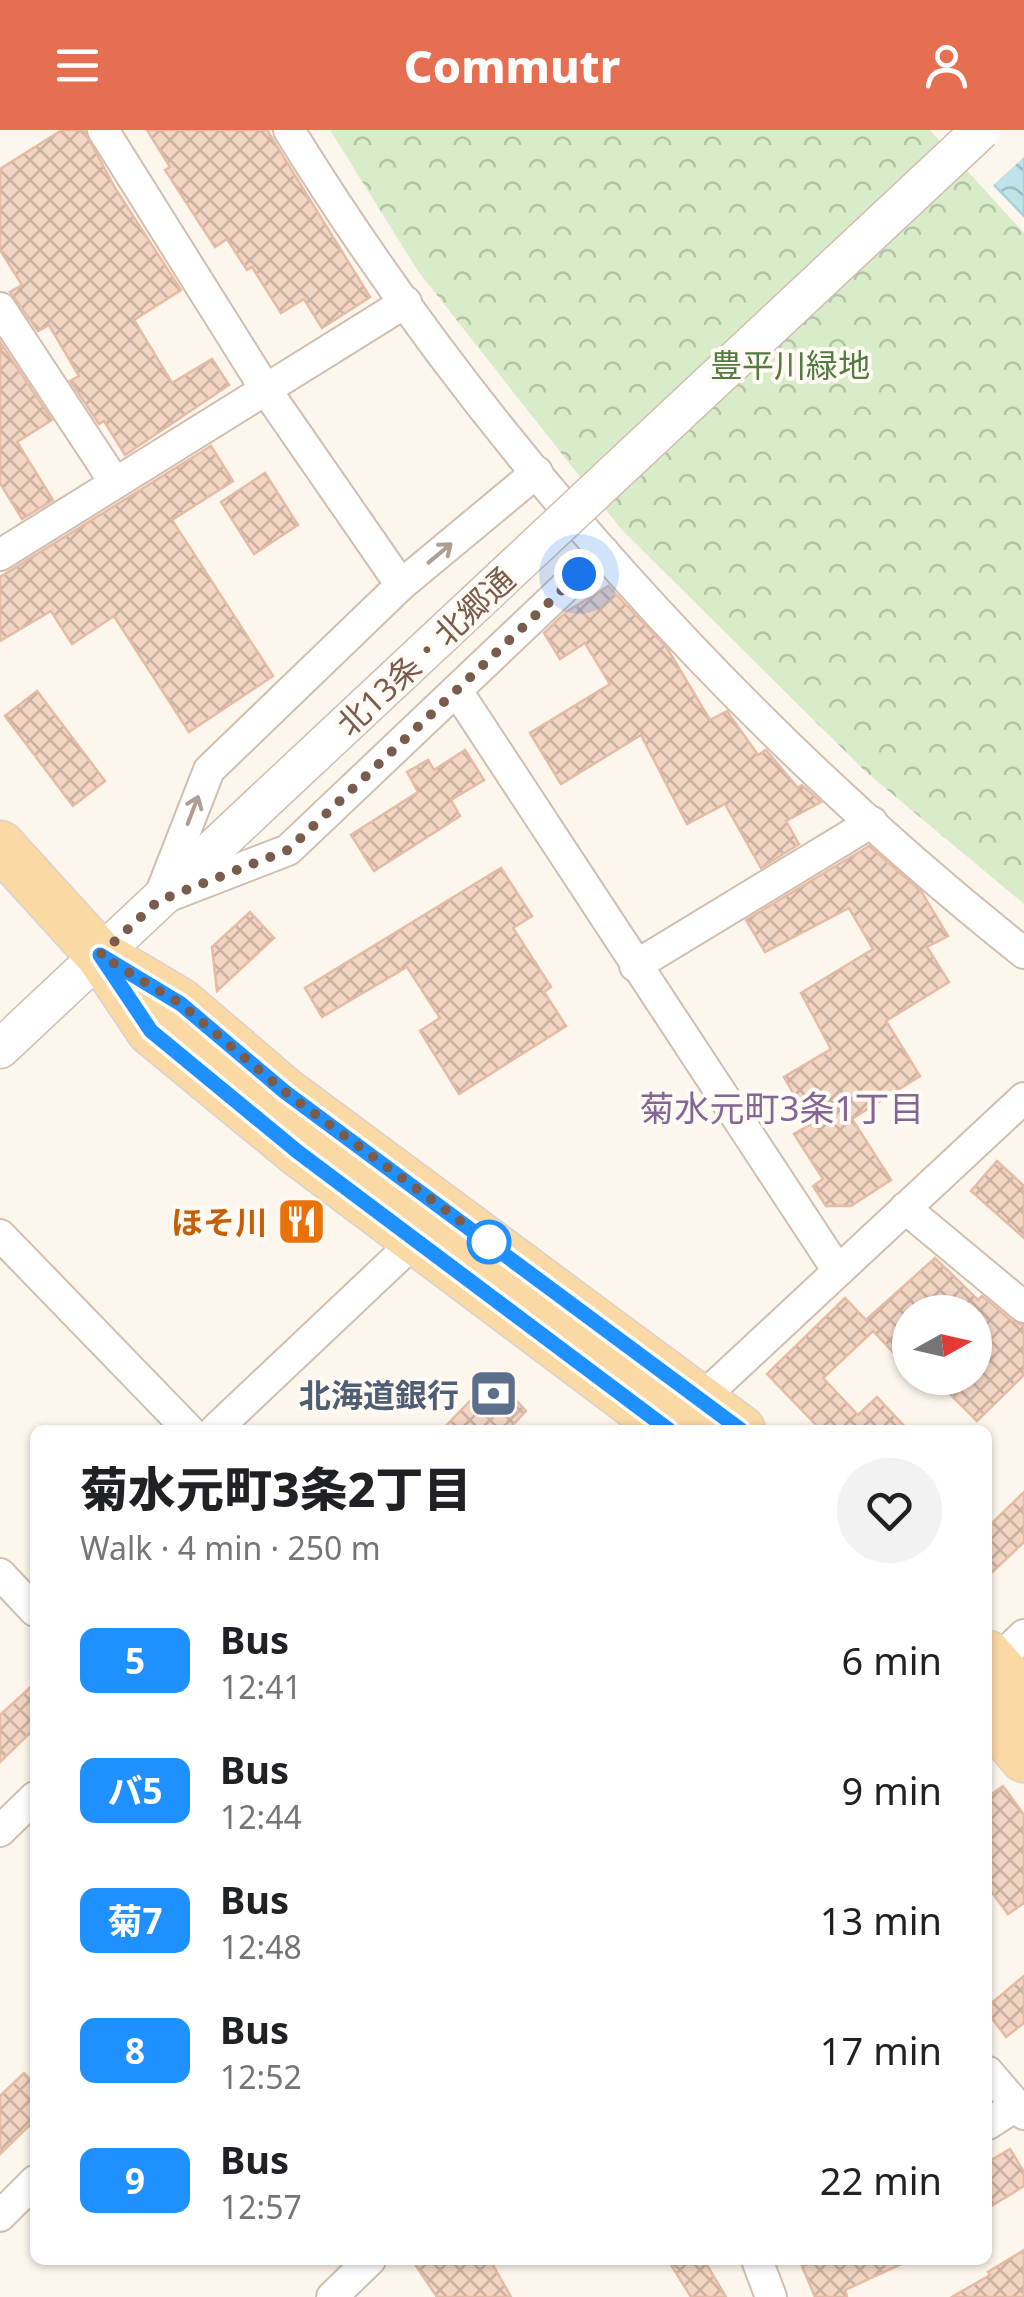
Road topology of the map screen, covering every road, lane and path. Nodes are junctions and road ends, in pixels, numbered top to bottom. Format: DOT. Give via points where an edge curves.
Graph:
graph roads {
  1 [pos="103,130"];
  2 [pos="289,130"];
  3 [pos="980,130"];
  4 [pos="406,302"];
  5 [pos="0,308"];
  6 [pos="266,390"];
  7 [pos="537,472"];
  8 [pos="114,481"];
  9 [pos="603,551"];
  10 [pos="0,555"];
  11 [pos="402,585"];
  12 [pos="457,690"];
  13 [pos="872,822"];
  14 [pos="0,845"];
  15 [pos="158,901"];
  16 [pos="1024,953"];
  17 [pos="100,955"];
  18 [pos="635,966"];
  19 [pos="0,1049"];
  20 [pos="1024,1098"];
  21 [pos="906,1208"];
  22 [pos="0,1235"];
  23 [pos="415,1241"];
  24 [pos="838,1271"];
  25 [pos="1024,1307"];
  26 [pos="685,1414"];
  27 [pos="183,1425"];
  28 [pos="220,1425"];
  29 [pos="723,1425"];
  30 [pos="0,1574"];
  31 [pos="30,1602"];
  32 [pos="992,1719"];
  33 [pos="1024,1758"];
  34 [pos="30,1802"];
  35 [pos="0,1831"];
  36 [pos="992,2077"];
  37 [pos="1020,2110"];
  38 [pos="992,2122"];
  39 [pos="30,2185"];
  40 [pos="3,2207"];
  41 [pos="365,2265"];
  42 [pos="332,2297"];
  1 -- 6 [label="street"];
  2 -- 4 [label="street"];
  3 -- 15 [label="street, 北13条・北郷通, bridge"];
  4 -- 6 [label="street"];
  4 -- 7 [label="street"];
  5 -- 8 [label="street"];
  6 -- 8 [label="street"];
  6 -- 11 [label="street"];
  7 -- 9 [label="street"];
  11 -- 7 [label="street, one-way"];
  8 -- 10 [label="street"];
  9 -- 12 [label="street"];
  9 -- 13 [label="street"];
  15 -- 11 [label="street, one-way" via="209,770"];
  12 -- 15 [label="street" via="288,850"];
  12 -- 18 [label="street"];
  13 -- 16 [label="street"];
  13 -- 18 [label="street"];
  14 -- 17 [label="main road"];
  15 -- 17 [label="street, 北13条・北郷通"];
  17 -- 19 [label="street, 北13条・北郷通"];
  17 -- 23 [label="main road" via="151,1031"];
  17 -- 26 [label="main road" via="181,1004"];
  18 -- 24 [label="street"];
  20 -- 21 [label="street"];
  21 -- 24 [label="street"];
  21 -- 25 [label="street"];
  22 -- 27 [label="street"];
  23 -- 26 [label="main road"];
  23 -- 28 [label="street"];
  24 -- 26 [label="street"];
  26 -- 29 [label="main road"];
  30 -- 31 [label="street"];
  32 -- 33 [label="main road"];
  34 -- 35 [label="street"];
  36 -- 37 [label="street"];
  37 -- 38 [label="street"];
  39 -- 40 [label="street"];
  41 -- 42 [label="street"];
}
